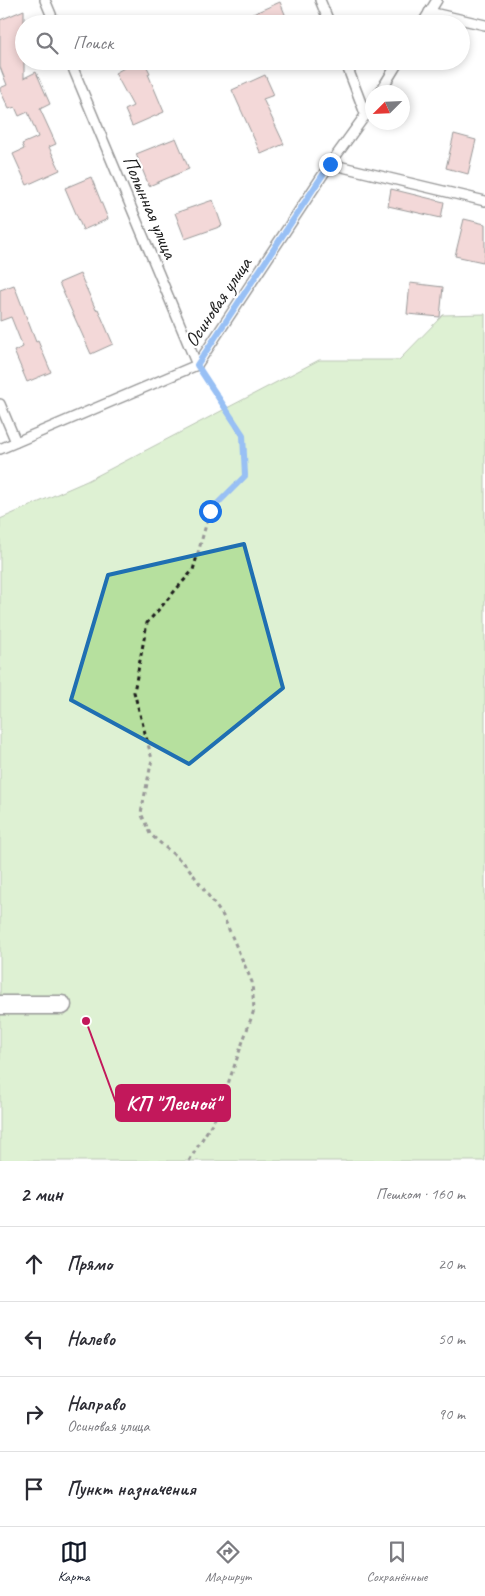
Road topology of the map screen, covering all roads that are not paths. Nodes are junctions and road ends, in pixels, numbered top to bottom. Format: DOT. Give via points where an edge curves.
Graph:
graph roads {
  1 [pos="45,0"];
  2 [pos="320,0"];
  3 [pos="437,0"];
  4 [pos="429,12"];
  5 [pos="51,15"];
  6 [pos="326,15"];
  7 [pos="427,15"];
  8 [pos="442,15"];
  9 [pos="470,22"];
  10 [pos="485,25"];
  11 [pos="74,70"];
  12 [pos="348,70"];
  13 [pos="393,70"];
  14 [pos="384,85"];
  15 [pos="365,113"];
  16 [pos="365,117"];
  17 [pos="330,164"];
  18 [pos="485,201"];
  19 [pos="197,365"];
  20 [pos="0,404"];
  21 [pos="16,442"];
  22 [pos="0,450"];
  23 [pos="0,1005"];
  24 [pos="62,1005"];
  1 -- 5 [label="lane"];
  2 -- 6 [label="lane"];
  3 -- 4 [label="lane"];
  4 -- 7 [label="lane"];
  4 -- 8 [label="lane"];
  9 -- 10 [label="lane"];
  11 -- 19 [label="lane, Полынная улица"];
  12 -- 15 [label="lane"];
  13 -- 14 [label="lane"];
  16 -- 17 [label="lane, Осиновая улица"];
  17 -- 18 [label="lane"];
  17 -- 19 [label="lane, Осиновая улица"];
  19 -- 21 [label="lane, Осиновая улица"];
  20 -- 21 [label="lane"];
  21 -- 22 [label="lane, Осиновая улица"];
  23 -- 24 [label="street"];
}
